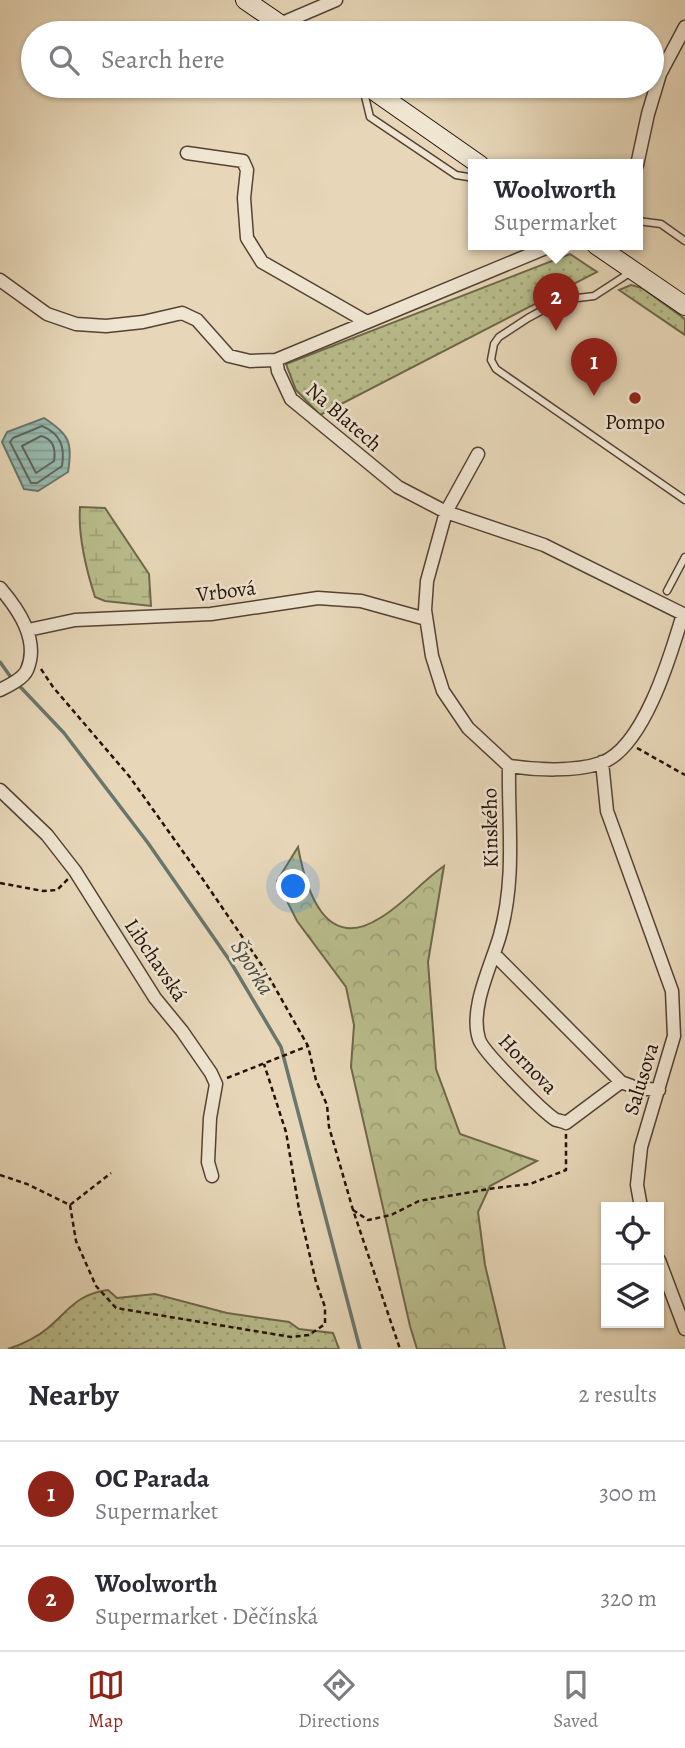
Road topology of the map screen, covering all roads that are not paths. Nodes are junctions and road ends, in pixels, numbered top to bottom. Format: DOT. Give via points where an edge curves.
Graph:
graph roads {
  1 [pos="245,0"];
  2 [pos="336,0"];
  3 [pos="275,21"];
  4 [pos="301,21"];
  5 [pos="685,27"];
  6 [pos="664,66"];
  7 [pos="367,98"];
  8 [pos="382,98"];
  9 [pos="653,98"];
  10 [pos="187,153"];
  11 [pos="471,159"];
  12 [pos="639,159"];
  13 [pos="468,177"];
  14 [pos="643,222"];
  15 [pos="685,241"];
  16 [pos="541,250"];
  17 [pos="607,250"];
  18 [pos="633,270"];
  19 [pos="0,280"];
  20 [pos="685,306"];
  21 [pos="367,322"];
  22 [pos="277,365"];
  23 [pos="478,454"];
  24 [pos="685,500"];
  25 [pos="446,512"];
  26 [pos="685,557"];
  27 [pos="0,587"];
  28 [pos="667,592"];
  29 [pos="684,614"];
  30 [pos="426,619"];
  31 [pos="27,630"];
  32 [pos="3,689"];
  33 [pos="602,762"];
  34 [pos="509,766"];
  35 [pos="0,790"];
  36 [pos="494,954"];
  37 [pos="685,987"];
  38 [pos="672,991"];
  39 [pos="621,1082"];
  40 [pos="659,1090"];
  41 [pos="212,1176"];
  42 [pos="640,1202"];
  43 [pos="661,1265"];
  44 [pos="685,1329"];
  1 -- 3 [label="main road"];
  2 -- 4 [label="street"];
  5 -- 6 [label="street"];
  7 -- 13 [label="lane" via="370,117 456,175"];
  8 -- 11 [label="main road"];
  9 -- 12 [label="street"];
  10 -- 21 [label="street" via="243,161 247,170 247,238 262,262"];
  14 -- 15 [label="lane" via="661,224"];
  16 -- 21 [label="street"];
  17 -- 18 [label="main road"];
  18 -- 20 [label="main road"];
  18 -- 24 [label="lane" via="594,296 561,300 528,318 499,337 491,360 496,369"];
  19 -- 22 [label="street" via="47,314 76,324 106,326 181,313 197,320 229,356"];
  21 -- 22 [label="street"];
  22 -- 25 [label="street, Na Blatech" via="291,399 317,423 398,487"];
  23 -- 25 [label="street, Kinského"];
  25 -- 29 [label="street, Na Blatech" via="544,545"];
  25 -- 30 [label="street, Kinského" via="427,581"];
  26 -- 28 [label="lane"];
  27 -- 31 [label="street"];
  29 -- 33 [label="street" via="647,712 628,743"];
  30 -- 31 [label="street, Vrbová" via="361,601 318,598 211,614 75,620"];
  30 -- 34 [label="street, Kinského" via="443,691 468,728"];
  31 -- 32 [label="street" via="30,653 25,671"];
  33 -- 34 [label="street" via="560,769"];
  33 -- 38 [label="street, Salusova" via="607,811"];
  34 -- 36 [label="street, Kinského" via="510,880"];
  35 -- 41 [label="street, Libchavská" via="47,835 75,871 155,998 211,1073 216,1084 208,1162"];
  36 -- 39 [label="street"];
  36 -- 39 [label="street, Hornova" via="485,978 478,1039 539,1105 566,1123"];
  37 -- 38 [label="street"];
  38 -- 40 [label="street, Salusova" via="674,1036"];
  39 -- 40 [label="street"];
  40 -- 42 [label="street, Salusova" via="641,1147"];
  43 -- 44 [label="street"];
}
